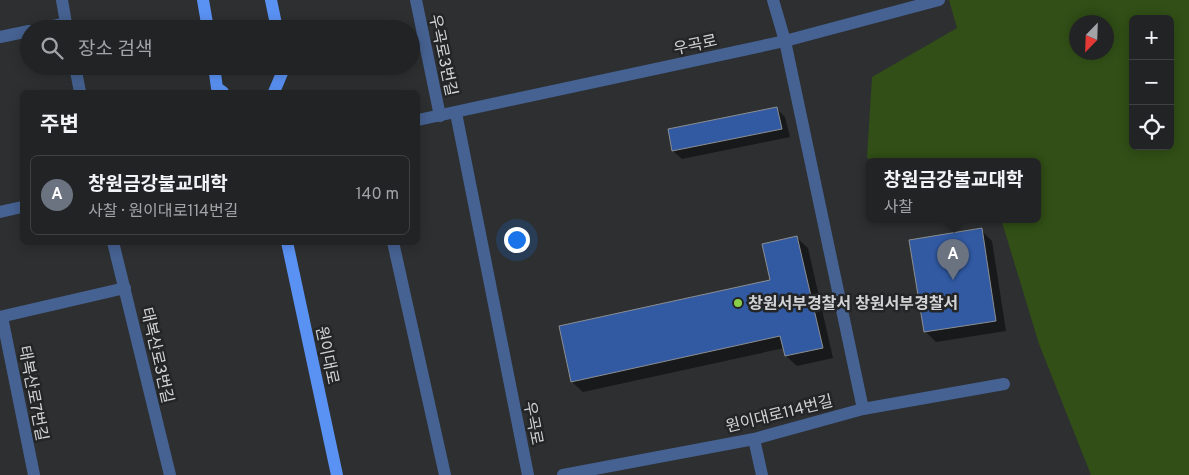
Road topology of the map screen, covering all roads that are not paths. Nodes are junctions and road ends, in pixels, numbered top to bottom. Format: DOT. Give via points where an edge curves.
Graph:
graph roads {
  1 [pos="62,0"];
  2 [pos="203,0"];
  3 [pos="270,0"];
  4 [pos="416,0"];
  5 [pos="773,0"];
  6 [pos="939,0"];
  7 [pos="66,20"];
  8 [pos="206,20"];
  9 [pos="275,20"];
  10 [pos="20,33"];
  11 [pos="0,37"];
  12 [pos="785,41"];
  13 [pos="77,75"];
  14 [pos="215,75"];
  15 [pos="281,75"];
  16 [pos="80,90"];
  17 [pos="220,90"];
  18 [pos="275,90"];
  19 [pos="456,113"];
  20 [pos="440,116"];
  21 [pos="420,120"];
  22 [pos="20,207"];
  23 [pos="0,212"];
  24 [pos="114,245"];
  25 [pos="288,245"];
  26 [pos="394,245"];
  27 [pos="125,288"];
  28 [pos="1,317"];
  29 [pos="1004,384"];
  30 [pos="863,409"];
  31 [pos="754,439"];
  32 [pos="34,475"];
  33 [pos="170,475"];
  34 [pos="338,475"];
  35 [pos="445,475"];
  36 [pos="528,475"];
  37 [pos="563,475"];
  38 [pos="762,475"];
  1 -- 7 [label="street"];
  2 -- 8 [label="main road"];
  3 -- 9 [label="main road"];
  4 -- 20 [label="street, 우곡로3번길"];
  5 -- 12 [label="street"];
  6 -- 12 [label="street, 우곡로"];
  10 -- 11 [label="street"];
  12 -- 19 [label="street, 우곡로"];
  12 -- 30 [label="street"];
  13 -- 16 [label="street"];
  14 -- 17 [label="main road"];
  15 -- 18 [label="main road"];
  19 -- 20 [label="street, 우곡로"];
  19 -- 36 [label="street, 우곡로"];
  20 -- 21 [label="street, 우곡로"];
  22 -- 23 [label="street"];
  24 -- 27 [label="street, 태복산로3번길"];
  25 -- 34 [label="main road, 원이대로"];
  26 -- 35 [label="street"];
  27 -- 28 [label="street"];
  27 -- 33 [label="street, 태복산로3번길"];
  28 -- 32 [label="street, 태복산로7번길"];
  29 -- 30 [label="street, 원이대로114번길"];
  30 -- 31 [label="street, 원이대로114번길"];
  31 -- 37 [label="street, 원이대로114번길"];
  31 -- 38 [label="street"];
}
